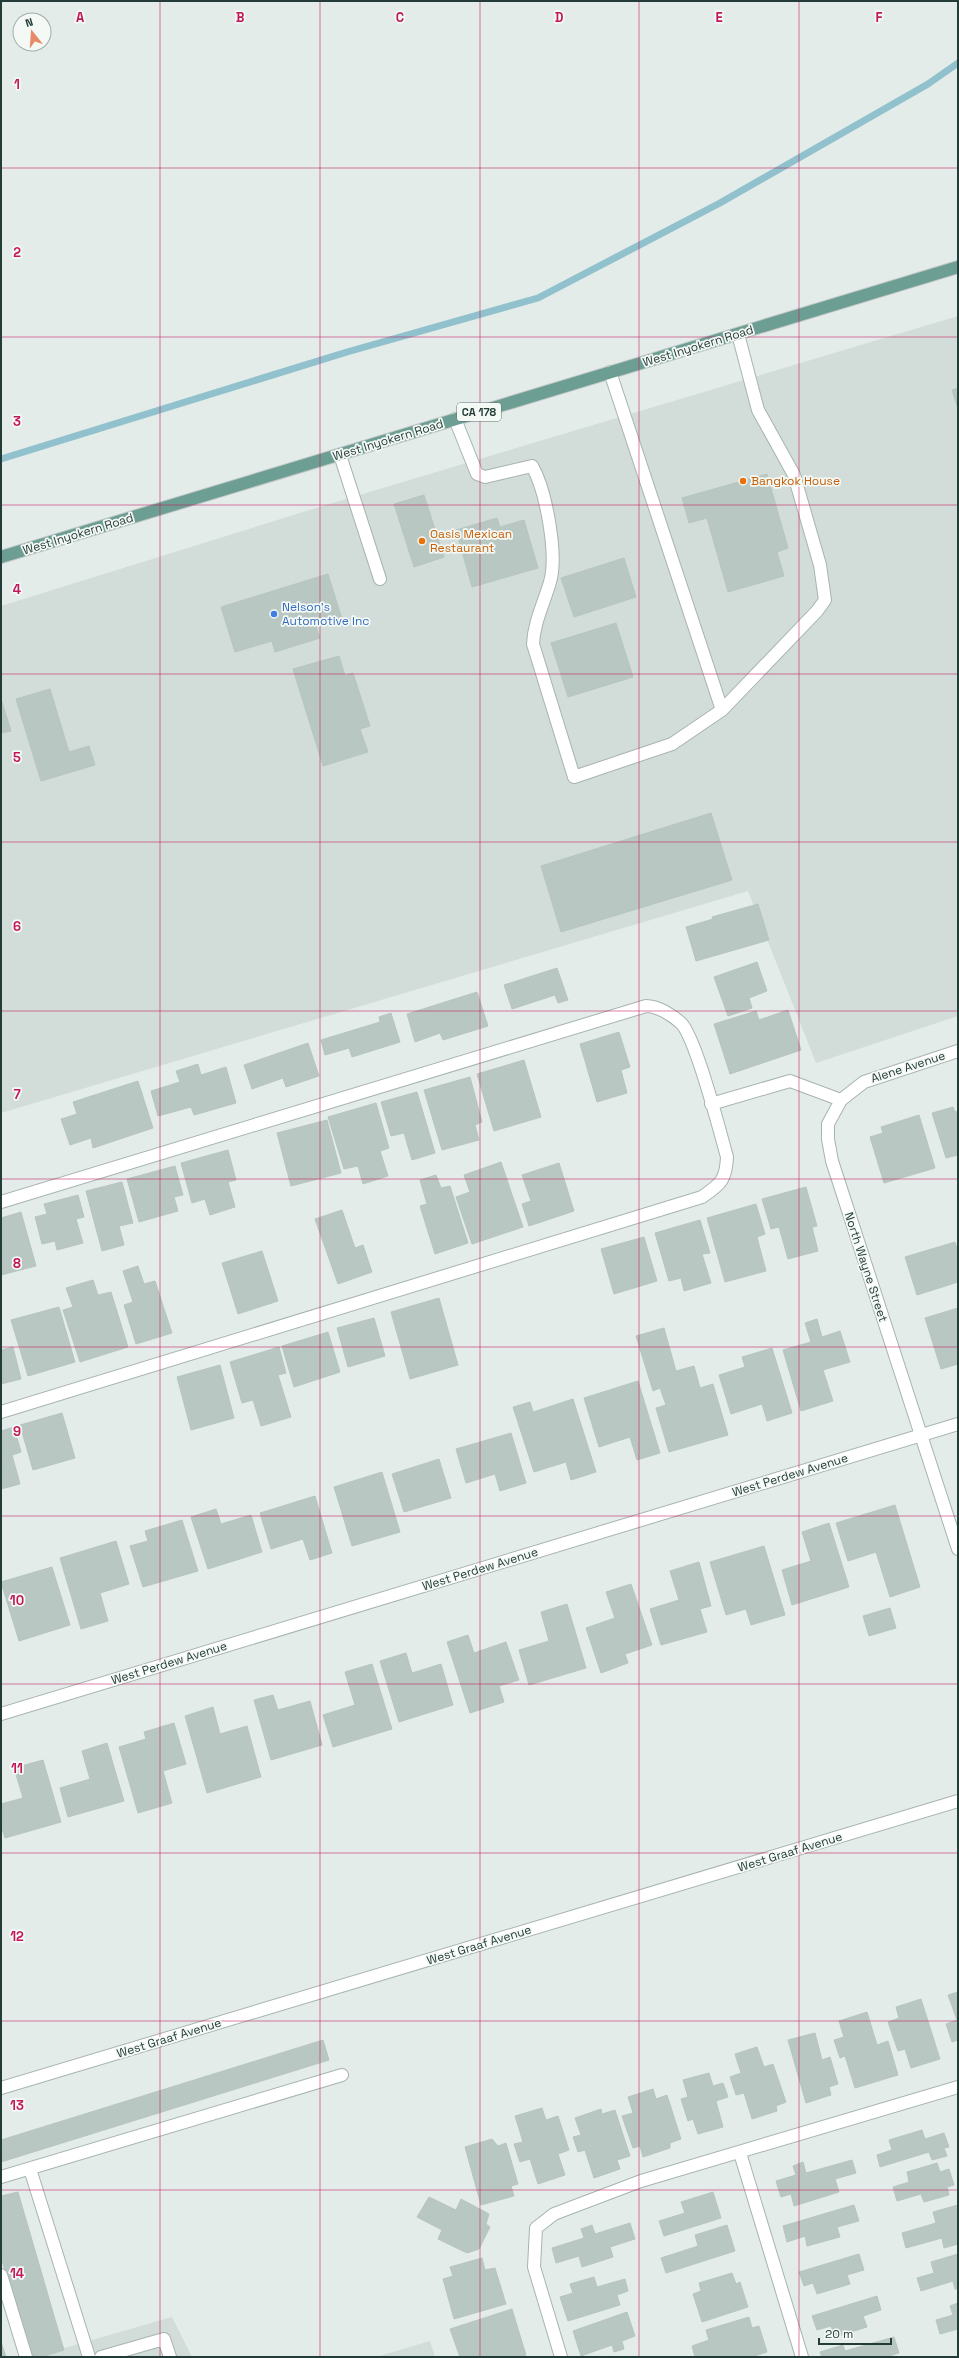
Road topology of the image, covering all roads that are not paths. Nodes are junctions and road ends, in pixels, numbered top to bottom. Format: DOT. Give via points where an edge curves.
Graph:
graph roads {
  1 [pos="958,267"];
  2 [pos="738,334"];
  3 [pos="610,372"];
  4 [pos="455,419"];
  5 [pos="340,455"];
  6 [pos="1,557"];
  7 [pos="380,579"];
  8 [pos="722,710"];
  9 [pos="958,1051"];
  10 [pos="841,1100"];
  11 [pos="711,1104"];
  12 [pos="1,1202"];
  13 [pos="1,1412"];
  14 [pos="958,1424"];
  15 [pos="920,1435"];
  16 [pos="958,1549"];
  17 [pos="1,1714"];
  18 [pos="958,1801"];
  19 [pos="342,2075"];
  20 [pos="958,2087"];
  21 [pos="1,2088"];
  22 [pos="740,2154"];
  23 [pos="30,2169"];
  24 [pos="1,2177"];
  25 [pos="1,2275"];
  26 [pos="26,2357"];
  27 [pos="89,2357"];
  28 [pos="101,2357"];
  29 [pos="170,2357"];
  30 [pos="561,2357"];
  31 [pos="802,2357"];
  1 -- 2 [label="main road, West Inyokern Road / CA 178"];
  2 -- 3 [label="main road, West Inyokern Road / CA 178"];
  2 -- 8 [label="street" via="758,410 794,475 820,565 825,600 818,611"];
  3 -- 4 [label="main road, West Inyokern Road / CA 178"];
  3 -- 8 [label="street"];
  4 -- 5 [label="main road, West Inyokern Road / CA 178"];
  4 -- 8 [label="street" via="477,474 485,477 532,466 536,474 549,521 554,562 534,629 533,644 574,777 672,744"];
  5 -- 6 [label="main road, West Inyokern Road / CA 178"];
  5 -- 7 [label="street"];
  9 -- 10 [label="street, Alene Avenue" via="864,1082"];
  10 -- 11 [label="street" via="790,1081"];
  10 -- 15 [label="street, North Wayne Street" via="828,1124 832,1161"];
  11 -- 12 [label="street" via="682,1024 655,1006 646,1006"];
  11 -- 13 [label="street" via="727,1156 726,1174 718,1186 702,1197"];
  14 -- 15 [label="street, West Perdew Avenue"];
  15 -- 16 [label="street, North Wayne Street"];
  15 -- 17 [label="street, West Perdew Avenue"];
  18 -- 21 [label="street, West Graaf Avenue"];
  19 -- 23 [label="street"];
  20 -- 22 [label="street"];
  22 -- 30 [label="street" via="641,2181 554,2214 536,2228 534,2267"];
  22 -- 31 [label="street"];
  23 -- 24 [label="street"];
  23 -- 27 [label="street"];
  25 -- 26 [label="street"];
  28 -- 29 [label="street" via="164,2339"];
}
